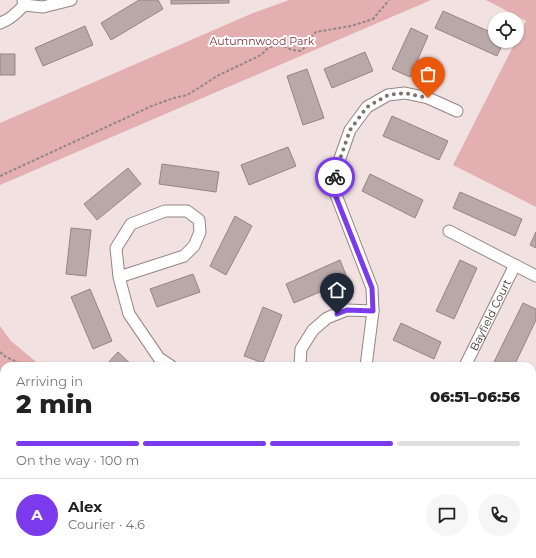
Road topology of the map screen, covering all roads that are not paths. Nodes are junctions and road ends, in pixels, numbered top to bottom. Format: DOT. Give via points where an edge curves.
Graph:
graph roads {
  1 [pos="71,0"];
  2 [pos="23,3"];
  3 [pos="0,23"];
  4 [pos="457,111"];
  5 [pos="449,231"];
  6 [pos="515,265"];
  7 [pos="536,276"];
  8 [pos="119,277"];
  9 [pos="373,311"];
  10 [pos="165,362"];
  11 [pos="300,362"];
  12 [pos="367,362"];
  13 [pos="467,362"];
  1 -- 2 [label="street" via="43,6"];
  2 -- 3 [label="street" via="16,14"];
  4 -- 9 [label="street" via="413,94 388,95 367,107 350,130 332,187 372,288"];
  5 -- 6 [label="street"];
  6 -- 7 [label="street"];
  6 -- 13 [label="street, Bayfield Court"];
  8 -- 8 [label="street" via="116,248 130,224 165,211 187,211 199,220 200,232 194,246 184,256"];
  8 -- 10 [label="street" via="129,314 159,358"];
  9 -- 11 [label="street" via="347,310 327,318 313,330 302,349"];
  9 -- 12 [label="street"];
}
